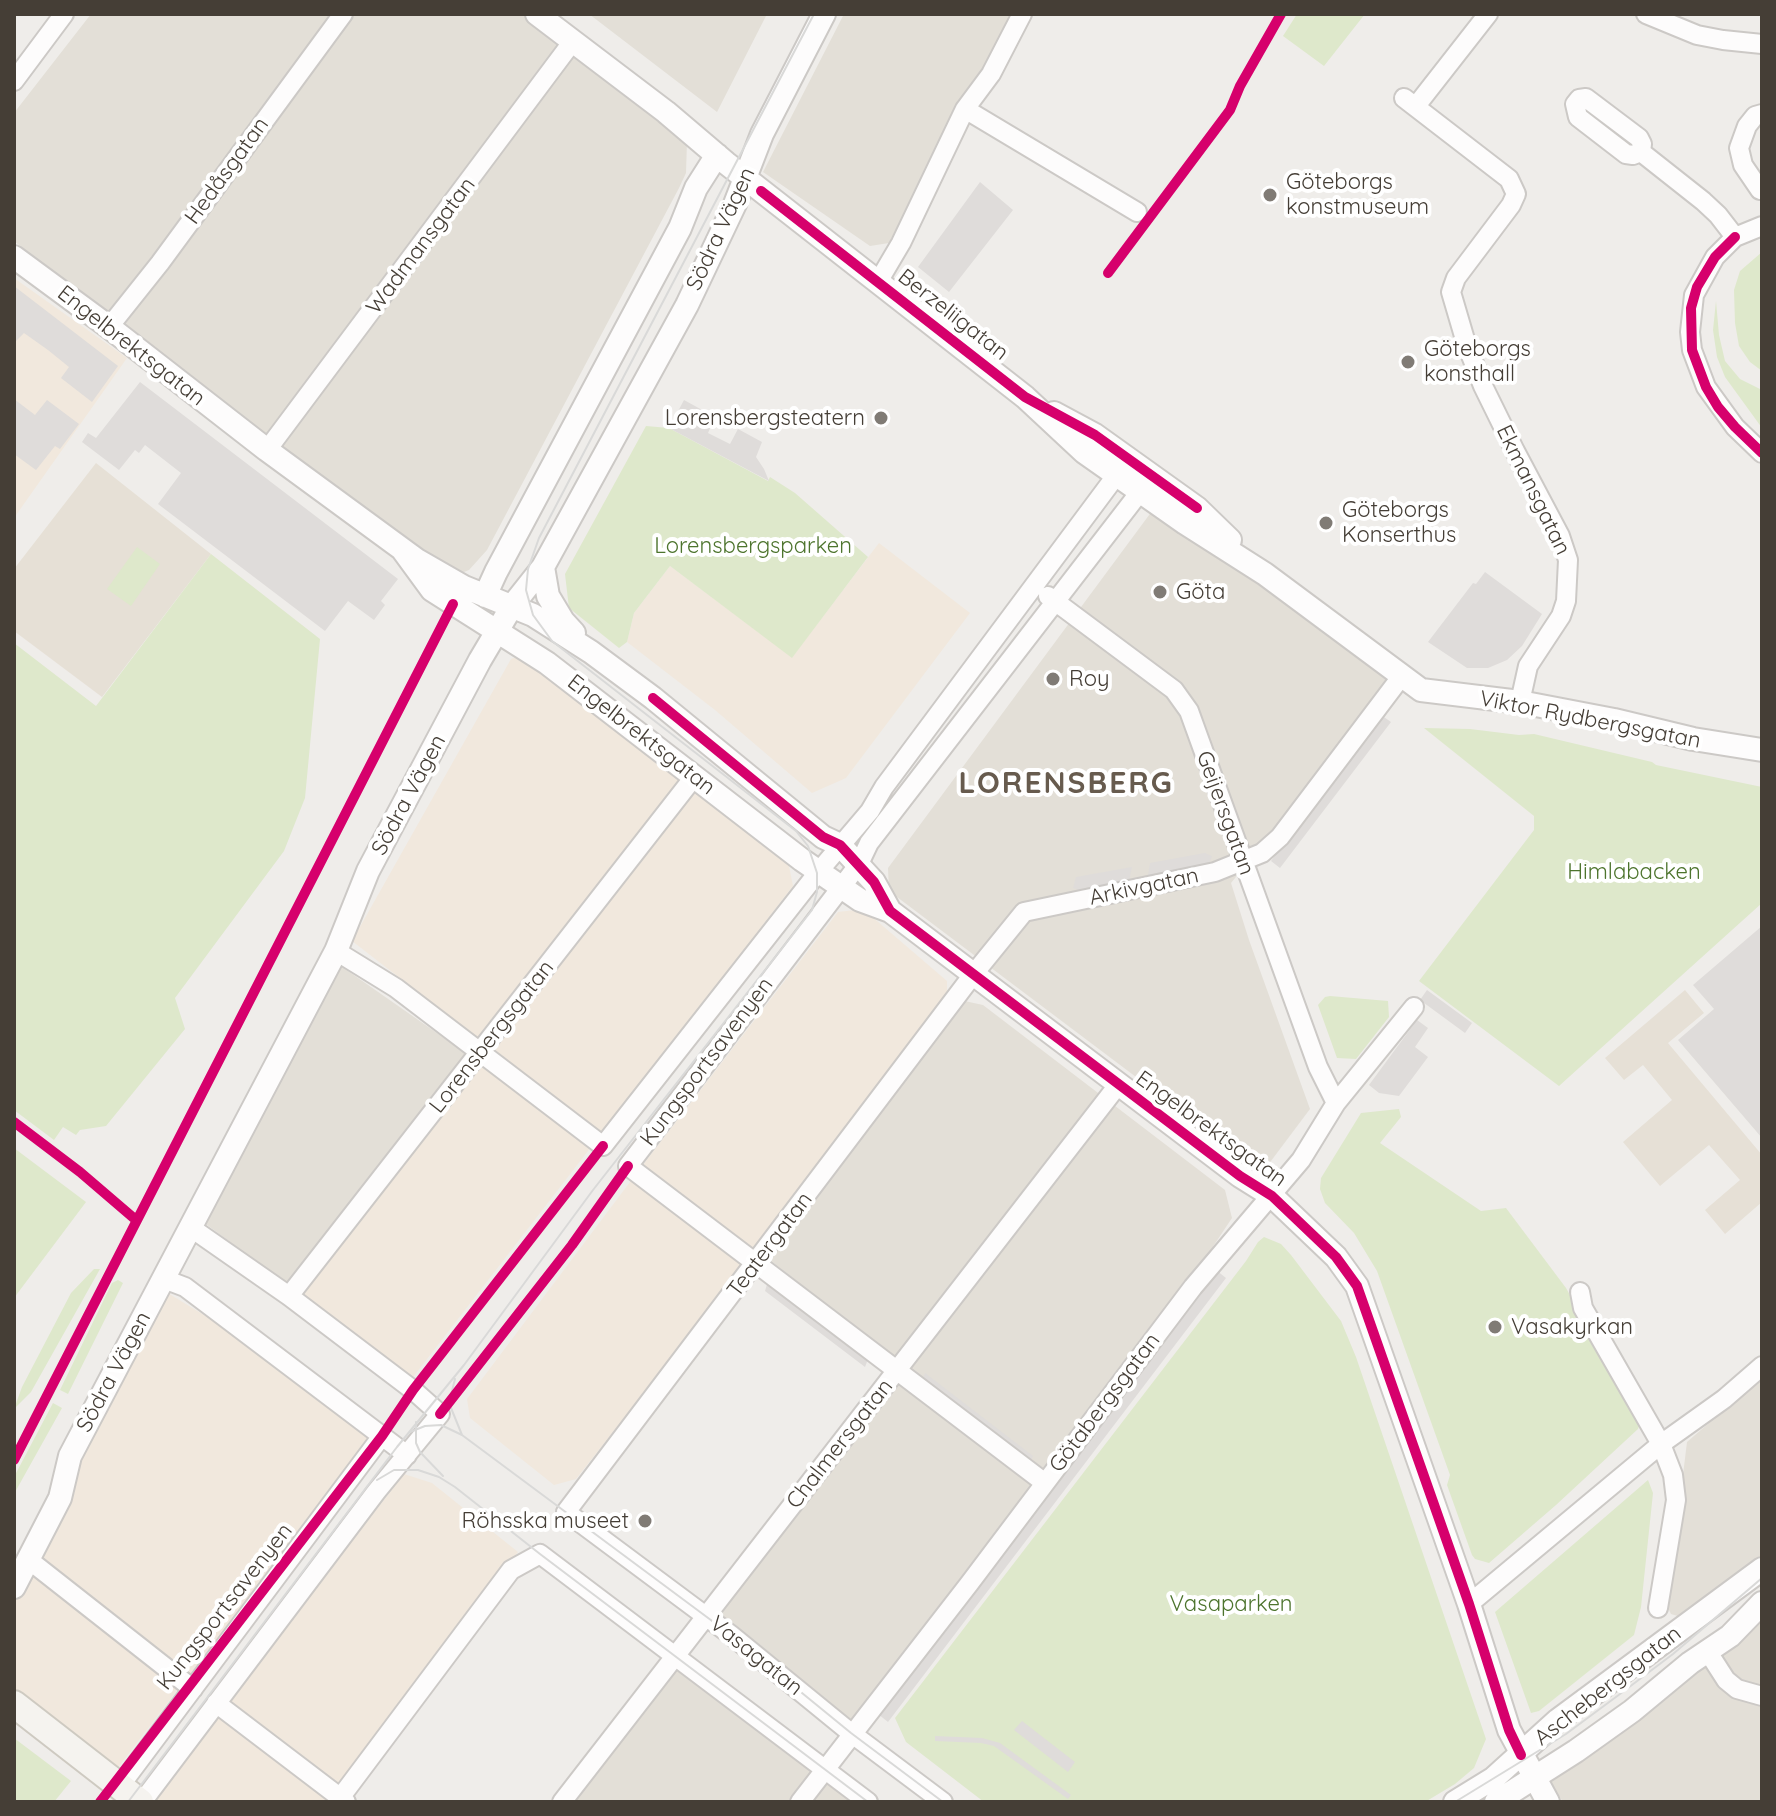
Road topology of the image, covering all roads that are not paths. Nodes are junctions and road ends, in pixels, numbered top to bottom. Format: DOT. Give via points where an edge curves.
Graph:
graph roads {
  1 [pos="64,14"];
  2 [pos="343,14"];
  3 [pos="537,14"];
  4 [pos="824,14"];
  5 [pos="1022,14"];
  6 [pos="1488,14"];
  7 [pos="1646,14"];
  8 [pos="573,41"];
  9 [pos="1762,44"];
  10 [pos="14,81"];
  11 [pos="965,109"];
  12 [pos="1762,114"];
  13 [pos="1641,152"];
  14 [pos="717,155"];
  15 [pos="745,177"];
  16 [pos="1761,192"];
  17 [pos="1137,212"];
  18 [pos="1762,226"];
  19 [pos="1735,237"];
  20 [pos="14,257"];
  21 [pos="878,282"];
  22 [pos="109,327"];
  23 [pos="267,450"];
  24 [pos="1762,453"];
  25 [pos="1122,467"];
  26 [pos="1150,487"];
  27 [pos="402,549"];
  28 [pos="543,567"];
  29 [pos="1034,584"];
  30 [pos="485,596"];
  31 [pos="1056,602"];
  32 [pos="512,606"];
  33 [pos="498,630"];
  34 [pos="591,652"];
  35 [pos="1401,677"];
  36 [pos="1520,702"];
  37 [pos="1762,750"];
  38 [pos="694,777"];
  39 [pos="840,845"];
  40 [pos="1243,863"];
  41 [pos="859,864"];
  42 [pos="819,871"];
  43 [pos="842,887"];
  44 [pos="890,911"];
  45 [pos="336,951"];
  46 [pos="972,976"];
  47 [pos="1414,1007"];
  48 [pos="480,1052"];
  49 [pos="1118,1085"];
  50 [pos="1336,1103"];
  51 [pos="1272,1196"];
  52 [pos="190,1227"];
  53 [pos="757,1263"];
  54 [pos="164,1279"];
  55 [pos="1580,1292"];
  56 [pos="289,1296"];
  57 [pos="1762,1366"];
  58 [pos="897,1370"];
  59 [pos="382,1436"];
  60 [pos="1661,1444"];
  61 [pos="407,1455"];
  62 [pos="1045,1483"];
  63 [pos="566,1512"];
  64 [pos="29,1560"];
  65 [pos="1762,1569"];
  66 [pos="14,1587"];
  67 [pos="1762,1603"];
  68 [pos="1469,1604"];
  69 [pos="1658,1608"];
  70 [pos="707,1617"];
  71 [pos="1708,1652"];
  72 [pos="674,1656"];
  73 [pos="193,1689"];
  74 [pos="1762,1696"];
  75 [pos="216,1703"];
  76 [pos="14,1704"];
  77 [pos="851,1733"];
  78 [pos="1521,1755"];
  79 [pos="824,1770"];
  80 [pos="1534,1779"];
  81 [pos="134,1797"];
  82 [pos="341,1801"];
  83 [pos="562,1802"];
  84 [pos="800,1802"];
  85 [pos="868,1802"];
  86 [pos="943,1802"];
  87 [pos="1455,1802"];
  88 [pos="1496,1802"];
  89 [pos="1548,1802"];
  1 -- 10 [label="street"];
  2 -- 22 [label="street, Hedåsgatan"];
  3 -- 8 [label="street, Berzeliigatan"];
  4 -- 15 [label="street, Södra Vägen"];
  5 -- 11 [label="street" via="991,74"];
  6 -- 36 [label="street, Ekmansgatan" via="1410,102 1509,179 1516,194 1456,278 1451,297 1466,343 1568,560 1561,616 1528,666"];
  7 -- 9 [label="street" via="1697,35"];
  8 -- 14 [label="street, Berzeliigatan"];
  8 -- 23 [label="street, Wadmansgatan"];
  11 -- 17 [label="street"];
  11 -- 21 [label="street"];
  12 -- 16 [label="street" via="1750,121 1739,148 1743,165"];
  13 -- 19 [label="street" via="1711,208"];
  14 -- 15 [label="street, Berzeliigatan"];
  14 -- 30 [label="street, Södra Vägen"];
  15 -- 21 [label="street, Berzeliigatan"];
  15 -- 28 [label="street, Södra Vägen" via="687,305"];
  18 -- 19 [label="street"];
  19 -- 24 [label="street" via="1697,287 1691,308 1692,350 1718,407"];
  20 -- 22 [label="street, Engelbrektsgatan"];
  21 -- 25 [label="street, Berzeliigatan" via="1025,397 1095,435"];
  22 -- 23 [label="street, Engelbrektsgatan"];
  23 -- 27 [label="street, Engelbrektsgatan"];
  25 -- 26 [label="street, Viktor Rydbergsgatan"];
  25 -- 29 [label="street, Kungsportsavenyen"];
  26 -- 31 [label="street, Kungsportsavenyen"];
  26 -- 35 [label="street, Viktor Rydbergsgatan" via="1197,508 1265,574"];
  27 -- 30 [label="street, Engelbrektsgatan"];
  27 -- 33 [label="street, Engelbrektsgatan" via="432,590"];
  28 -- 32 [label="street, Södra Vägen"];
  28 -- 34 [label="street, Engelbrektsgatan" via="545,588 558,614"];
  29 -- 31 [label="street, Geijersgatan"];
  29 -- 39 [label="street, Kungsportsavenyen"];
  30 -- 32 [label="street, Engelbrektsgatan"];
  31 -- 40 [label="street, Geijersgatan" via="1174,690 1189,711"];
  31 -- 41 [label="street, Kungsportsavenyen" via="869,843"];
  32 -- 33 [label="street, Södra Vägen"];
  32 -- 34 [label="street, Engelbrektsgatan"];
  33 -- 38 [label="street, Engelbrektsgatan"];
  33 -- 45 [label="street, Södra Vägen" via="368,871"];
  34 -- 39 [label="street, Engelbrektsgatan" via="823,837"];
  35 -- 36 [label="street, Viktor Rydbergsgatan" via="1421,690"];
  35 -- 40 [label="street, Arkivgatan" via="1280,837"];
  36 -- 37 [label="street, Viktor Rydbergsgatan"];
  38 -- 42 [label="street, Engelbrektsgatan"];
  38 -- 48 [label="street, Lorensbergsgatan"];
  39 -- 41 [label="street, Engelbrektsgatan"];
  39 -- 42 [label="street, Kungsportsavenyen"];
  40 -- 46 [label="street, Arkivgatan" via="1024,912"];
  40 -- 50 [label="street, Geijersgatan"];
  41 -- 43 [label="street, Kungsportsavenyen"];
  41 -- 44 [label="street, Engelbrektsgatan"];
  42 -- 43 [label="street, Engelbrektsgatan"];
  42 -- 48 [label="street, Kungsportsavenyen" via="603,1146"];
  43 -- 44 [label="street, Engelbrektsgatan"];
  43 -- 53 [label="street, Kungsportsavenyen" via="628,1166"];
  44 -- 46 [label="street, Engelbrektsgatan"];
  45 -- 48 [label="street" via="396,988"];
  45 -- 52 [label="street, Södra Vägen"];
  46 -- 49 [label="street, Engelbrektsgatan"];
  46 -- 53 [label="street, Teatergatan"];
  47 -- 50 [label="street, Götabergsgatan"];
  48 -- 56 [label="street, Lorensbergsgatan"];
  49 -- 51 [label="street, Engelbrektsgatan"];
  49 -- 58 [label="street, Chalmersgatan"];
  50 -- 51 [label="street, Götabergsgatan"];
  51 -- 62 [label="street, Götabergsgatan" via="1202,1276"];
  51 -- 68 [label="street, Engelbrektsgatan" via="1336,1257 1357,1286"];
  52 -- 54 [label="street, Södra Vägen"];
  52 -- 56 [label="street"];
  53 -- 58 [label="street"];
  53 -- 63 [label="street, Teatergatan"];
  54 -- 59 [label="street" via="185,1287"];
  54 -- 64 [label="street, Södra Vägen" via="70,1456 60,1498"];
  55 -- 60 [label="street" via="1583,1308"];
  56 -- 61 [label="street" via="440,1414"];
  57 -- 60 [label="street"];
  58 -- 62 [label="street"];
  58 -- 70 [label="street, Chalmersgatan"];
  59 -- 61 [label="street"];
  59 -- 73 [label="street, Kungsportsavenyen"];
  60 -- 68 [label="street"];
  60 -- 69 [label="street" via="1676,1500"];
  61 -- 75 [label="street"];
  62 -- 77 [label="street, Götabergsgatan"];
  63 -- 70 [label="street, Vasagatan"];
  64 -- 66 [label="street, Södra Vägen"];
  64 -- 73 [label="street"];
  65 -- 78 [label="street, Aschebergsgatan" via="1558,1720"];
  67 -- 71 [label="street, Aschebergsgatan"];
  68 -- 78 [label="street, Engelbrektsgatan"];
  70 -- 72 [label="street, Chalmersgatan"];
  70 -- 77 [label="street, Vasagatan"];
  71 -- 74 [label="street" via="1737,1689"];
  71 -- 80 [label="street, Aschebergsgatan"];
  72 -- 79 [label="street"];
  72 -- 82 [label="street" via="540,1554 511,1570"];
  72 -- 83 [label="street, Chalmersgatan"];
  73 -- 81 [label="street, Kungsportsavenyen"];
  75 -- 81 [label="street"];
  75 -- 82 [label="street"];
  76 -- 81 [label="main road"];
  77 -- 79 [label="street, Götabergsgatan"];
  77 -- 86 [label="street, Vasagatan"];
  78 -- 80 [label="street, Engelbrektsgatan"];
  78 -- 87 [label="street, Aschebergsgatan"];
  79 -- 84 [label="street, Götabergsgatan"];
  79 -- 85 [label="street"];
  80 -- 88 [label="street, Aschebergsgatan"];
  80 -- 89 [label="street, Engelbrektsgatan"];
}
